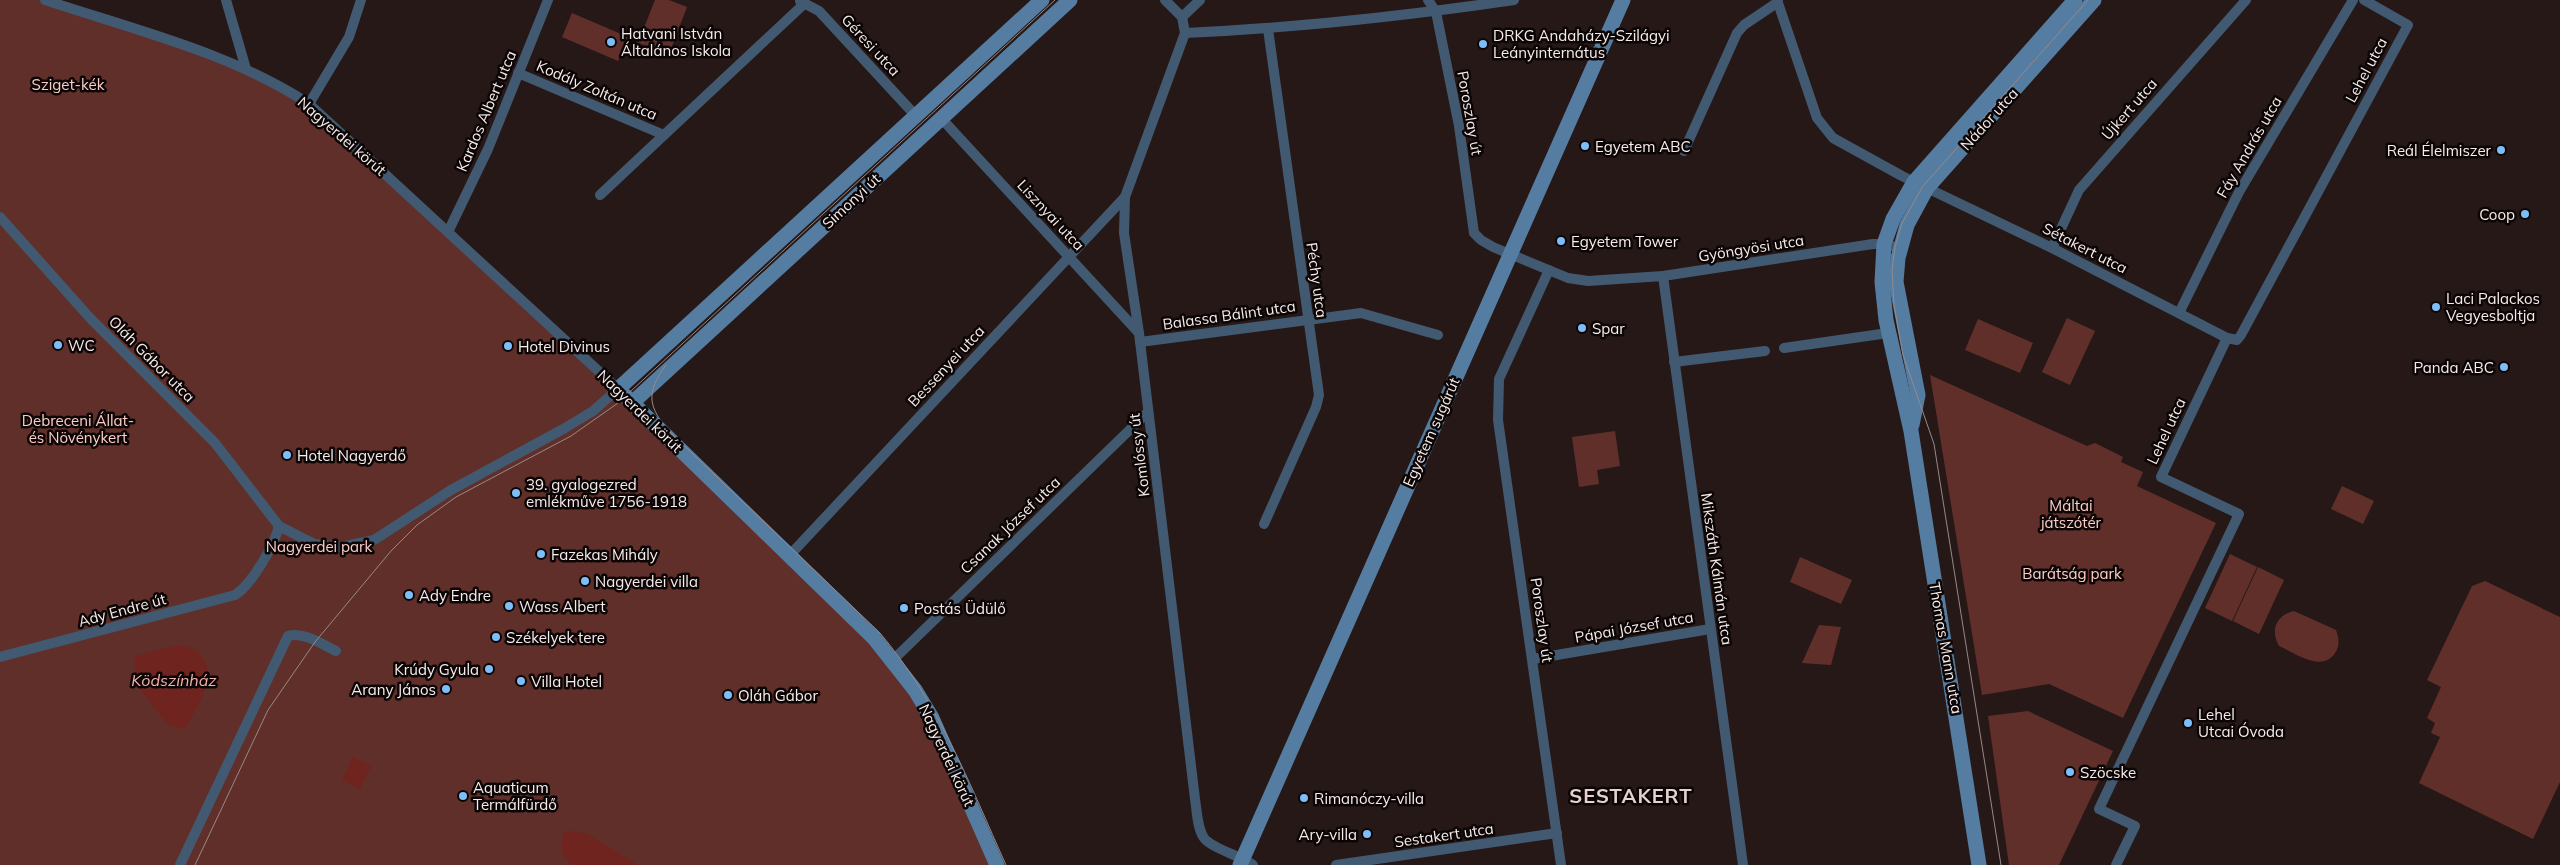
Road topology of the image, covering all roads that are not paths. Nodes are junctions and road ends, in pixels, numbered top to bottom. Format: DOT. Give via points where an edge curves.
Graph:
graph roads {
  1 [pos="45,0"];
  2 [pos="226,0"];
  3 [pos="361,0"];
  4 [pos="548,0"];
  5 [pos="1042,0"];
  6 [pos="1070,0"];
  7 [pos="1165,0"];
  8 [pos="1200,0"];
  9 [pos="1428,0"];
  10 [pos="1514,0"];
  11 [pos="1623,0"];
  12 [pos="2246,0"];
  13 [pos="2353,0"];
  14 [pos="2364,0"];
  15 [pos="1778,1"];
  16 [pos="802,2"];
  17 [pos="2085,2"];
  18 [pos="1436,12"];
  19 [pos="1182,17"];
  20 [pos="1268,29"];
  21 [pos="1185,33"];
  22 [pos="246,69"];
  23 [pos="518,73"];
  24 [pos="309,104"];
  25 [pos="916,116"];
  26 [pos="941,118"];
  27 [pos="664,135"];
  28 [pos="1684,151"];
  29 [pos="1921,185"];
  30 [pos="600,195"];
  31 [pos="1125,197"];
  32 [pos="0,217"];
  33 [pos="448,232"];
  34 [pos="1474,233"];
  35 [pos="1884,244"];
  36 [pos="1900,248"];
  37 [pos="2052,248"];
  38 [pos="1511,254"];
  39 [pos="1070,257"];
  40 [pos="1549,270"];
  41 [pos="1663,276"];
  42 [pos="2179,313"];
  43 [pos="1308,320"];
  44 [pos="1888,333"];
  45 [pos="1438,335"];
  46 [pos="1139,338"];
  47 [pos="2227,338"];
  48 [pos="1784,348"];
  49 [pos="1765,351"];
  50 [pos="1674,362"];
  51 [pos="618,389"];
  52 [pos="632,403"];
  53 [pos="1148,412"];
  54 [pos="1911,431"];
  55 [pos="1264,524"];
  56 [pos="278,526"];
  57 [pos="789,556"];
  58 [pos="1710,629"];
  59 [pos="336,651"];
  60 [pos="0,657"];
  61 [pos="1533,659"];
  62 [pos="893,660"];
  63 [pos="1557,833"];
  64 [pos="1398,861"];
  65 [pos="1246,863"];
  66 [pos="180,865"];
  67 [pos="997,865"];
  68 [pos="1336,865"];
  69 [pos="1561,865"];
  70 [pos="1743,865"];
  71 [pos="1979,865"];
  72 [pos="2116,865"];
  1 -- 22 [label="street, Nagyerdei körút"];
  2 -- 22 [label="street"];
  3 -- 24 [label="street" via="349,37"];
  4 -- 23 [label="street, Kardos Albert utca"];
  5 -- 25 [label="street, Simonyi út"];
  6 -- 26 [label="street, Simonyi út"];
  7 -- 19 [label="street"];
  8 -- 19 [label="street"];
  9 -- 18 [label="street, Poroszlay út"];
  10 -- 18 [label="street"];
  11 -- 38 [label="street, Egyetem sugárút"];
  12 -- 37 [label="street, Újkert utca" via="2079,190"];
  13 -- 42 [label="street, Fáy András utca" via="2239,192"];
  14 -- 47 [label="street, Lehel utca" via="2408,25 2241,336 2238,340"];
  15 -- 28 [label="street" via="1744,24 1737,33"];
  15 -- 29 [label="street" via="1823,128 1833,138"];
  16 -- 25 [label="street, Géresi utca" via="819,11"];
  16 -- 27 [label="street, Kodály Zoltán utca"];
  17 -- 29 [label="street, Nádor utca"];
  18 -- 20 [label="street"];
  18 -- 34 [label="street, Poroszlay út" via="1459,126"];
  19 -- 21 [label="street"];
  20 -- 21 [label="street"];
  20 -- 43 [label="street, Péchy utca"];
  21 -- 31 [label="street, Komlóssy út"];
  22 -- 24 [label="street, Nagyerdei körút" via="280,85"];
  23 -- 27 [label="street, Kodály Zoltán utca"];
  23 -- 33 [label="street, Kardos Albert utca" via="488,149"];
  24 -- 33 [label="street, Nagyerdei körút"];
  25 -- 51 [label="street, Simonyi út"];
  26 -- 39 [label="street, Lisznyai utca"];
  26 -- 52 [label="street, Simonyi út"];
  27 -- 30 [label="street, Kodály Zoltán utca"];
  29 -- 35 [label="street, Nádor utca" via="1893,219"];
  29 -- 36 [label="street, Nádor utca"];
  29 -- 37 [label="street, Sétakert utca"];
  31 -- 39 [label="street, Bessenyei utca"];
  31 -- 46 [label="street, Komlóssy út" via="1124,232"];
  32 -- 56 [label="street, Oláh Gábor utca" via="90,318 215,443"];
  33 -- 51 [label="street, Nagyerdei körút"];
  34 -- 38 [label="street, Gyöngyösi utca" via="1493,248"];
  35 -- 36 [label="street, Gyöngyösi utca"];
  35 -- 41 [label="street, Gyöngyösi utca"];
  35 -- 44 [label="street, Thomas Mann utca" via="1882,282"];
  36 -- 54 [label="street, Thomas Mann utca" via="1896,282 1918,395"];
  37 -- 42 [label="street, Sétakert utca"];
  38 -- 40 [label="street, Gyöngyösi utca"];
  38 -- 65 [label="street, Egyetem sugárút"];
  39 -- 46 [label="street, Lisznyai utca"];
  39 -- 57 [label="street, Bessenyei utca"];
  40 -- 41 [label="street, Gyöngyösi utca" via="1568,278 1588,281"];
  40 -- 61 [label="street, Poroszlay út" via="1499,379 1498,420"];
  41 -- 50 [label="street, Mikszáth Kálmán utca"];
  42 -- 47 [label="street, Sétakert utca"];
  43 -- 45 [label="street, Balassa Bálint utca" via="1361,313"];
  43 -- 46 [label="street, Balassa Bálint utca"];
  43 -- 55 [label="street, Péchy utca" via="1319,395"];
  44 -- 48 [label="street"];
  44 -- 54 [label="street, Thomas Mann utca"];
  46 -- 53 [label="street, Komlóssy út"];
  47 -- 72 [label="street, Lehel utca" via="2161,477 2239,514 2099,809 2135,826"];
  49 -- 50 [label="street"];
  50 -- 58 [label="street, Mikszáth Kálmán utca"];
  51 -- 52 [label="street, Nagyerdei körút"];
  51 -- 56 [label="street" via="593,411 451,490 374,540 327,547 297,537"];
  52 -- 57 [label="street, Nagyerdei körút"];
  53 -- 62 [label="street, Csanak József utca"];
  53 -- 65 [label="street, Komlóssy út" via="1198,814 1207,842"];
  54 -- 71 [label="street, Thomas Mann utca"];
  56 -- 60 [label="street, Ady Endre út" via="277,534 249,584 235,596"];
  57 -- 62 [label="street, Nagyerdei körút"];
  58 -- 61 [label="street, Pápai József utca"];
  58 -- 70 [label="street, Mikszáth Kálmán utca"];
  59 -- 66 [label="street" via="294,634 288,636"];
  61 -- 63 [label="street, Poroszlay út"];
  62 -- 67 [label="street, Nagyerdei körút" via="932,718"];
  63 -- 64 [label="street, Sestakert utca"];
  63 -- 69 [label="street, Poroszlay út"];
  64 -- 68 [label="street, Sestakert utca"];
}
